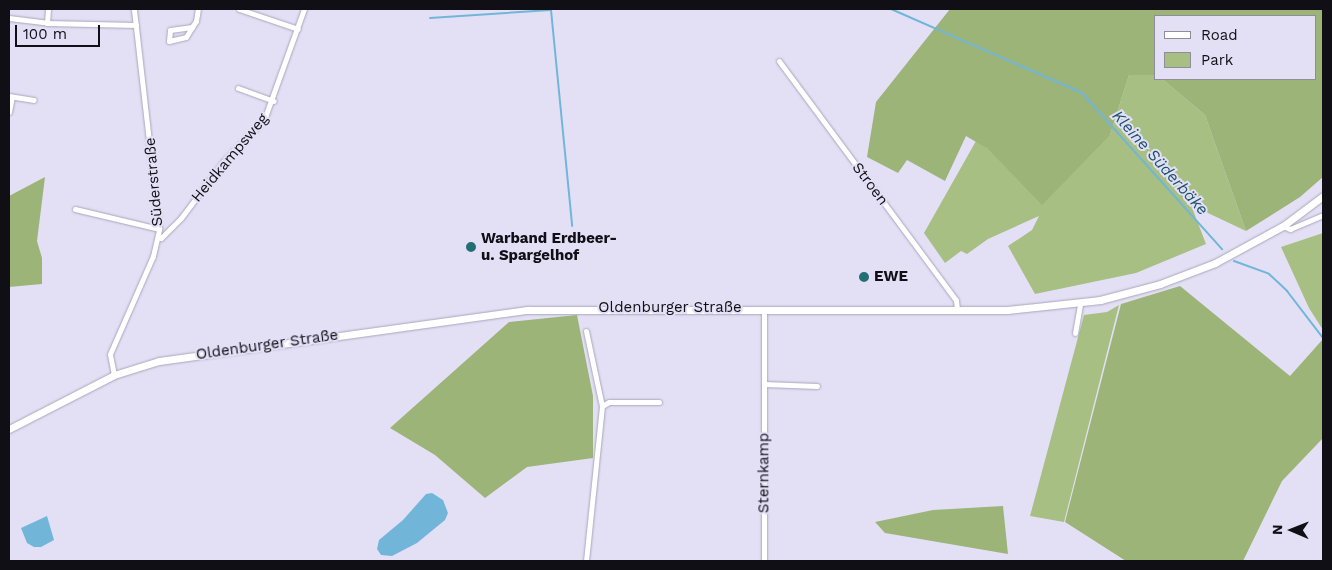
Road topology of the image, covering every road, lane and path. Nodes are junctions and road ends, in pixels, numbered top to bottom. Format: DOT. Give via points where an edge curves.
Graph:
graph roads {
  1 [pos="48,9"];
  2 [pos="134,9"];
  3 [pos="198,9"];
  4 [pos="239,9"];
  5 [pos="304,9"];
  6 [pos="9,18"];
  7 [pos="47,23"];
  8 [pos="136,25"];
  9 [pos="192,27"];
  10 [pos="298,29"];
  11 [pos="779,61"];
  12 [pos="238,88"];
  13 [pos="11,96"];
  14 [pos="34,100"];
  15 [pos="274,101"];
  16 [pos="9,112"];
  17 [pos="1323,196"];
  18 [pos="75,209"];
  19 [pos="1323,215"];
  20 [pos="1282,226"];
  21 [pos="159,229"];
  22 [pos="158,237"];
  23 [pos="1080,304"];
  24 [pos="764,308"];
  25 [pos="957,310"];
  26 [pos="586,331"];
  27 [pos="1075,333"];
  28 [pos="114,375"];
  29 [pos="764,384"];
  30 [pos="817,386"];
  31 [pos="659,402"];
  32 [pos="602,406"];
  33 [pos="9,429"];
  34 [pos="586,561"];
  35 [pos="764,561"];
  1 -- 7 [label="street"];
  2 -- 8 [label="street, Süderstraße"];
  3 -- 9 [label="street"];
  4 -- 10 [label="street"];
  5 -- 10 [label="street, Heidkampsweg"];
  6 -- 7 [label="street"];
  7 -- 8 [label="street"];
  8 -- 21 [label="street, Süderstraße"];
  9 -- 9 [label="street" via="170,30 168,41 182,40"];
  10 -- 15 [label="street, Heidkampsweg"];
  11 -- 25 [label="street, Stroen" via="956,300"];
  12 -- 15 [label="street"];
  13 -- 14 [label="street"];
  13 -- 16 [label="street"];
  15 -- 22 [label="street, Heidkampsweg" via="256,130 223,162 181,218 162,238"];
  17 -- 20 [label="main road, Oldenburger Straße"];
  18 -- 21 [label="street"];
  19 -- 20 [label="street" via="1290,229"];
  20 -- 23 [label="main road, Oldenburger Straße" via="1243,249 1188,274 1141,290"];
  21 -- 22 [label="street, Süderstraße"];
  22 -- 28 [label="street, Süderstraße" via="153,256 110,354"];
  23 -- 25 [label="main road, Oldenburger Straße"];
  23 -- 27 [label="street"];
  24 -- 25 [label="main road, Oldenburger Straße"];
  24 -- 28 [label="main road, Oldenburger Straße" via="527,310 180,357"];
  24 -- 29 [label="street, Sternkamp"];
  26 -- 32 [label="street"];
  28 -- 33 [label="main road, Oldenburger Straße"];
  29 -- 30 [label="street"];
  29 -- 35 [label="street, Sternkamp"];
  31 -- 32 [label="street" via="609,402"];
  32 -- 34 [label="street"];
}
